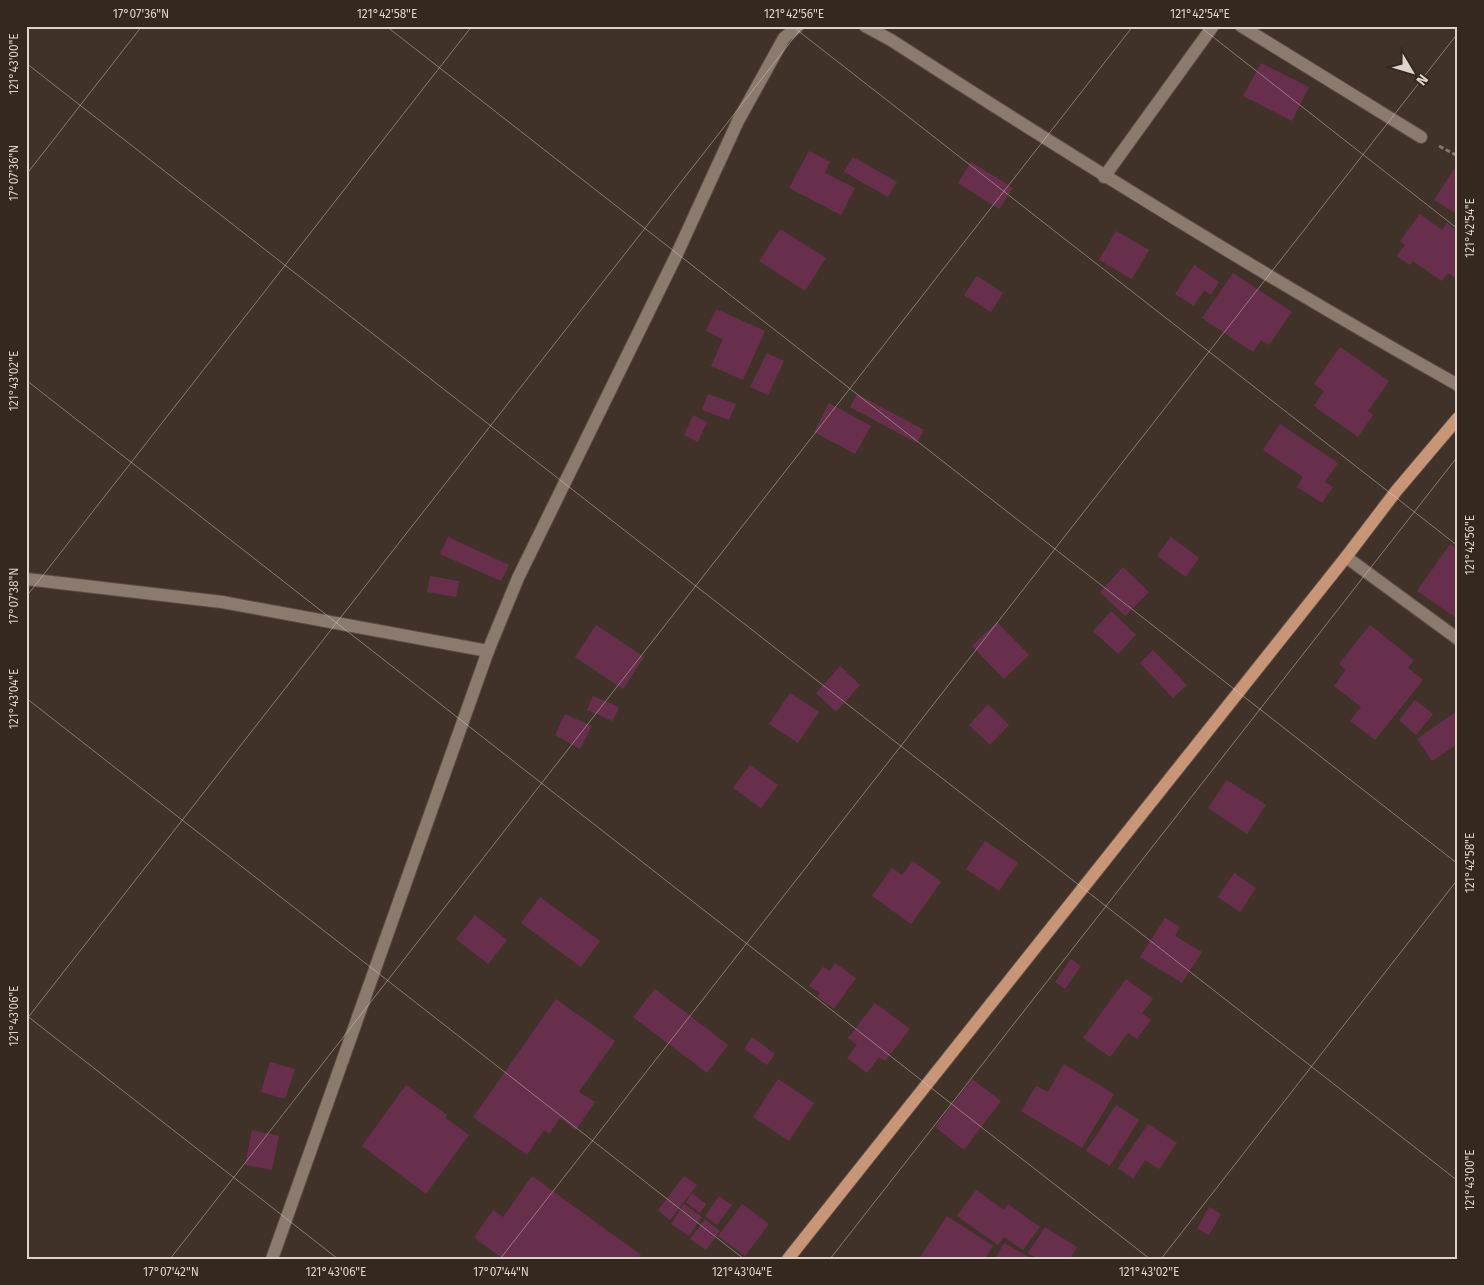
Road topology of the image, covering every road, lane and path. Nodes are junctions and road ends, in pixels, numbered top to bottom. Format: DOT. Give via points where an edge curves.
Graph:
graph roads {
  1 [pos="798,26"];
  2 [pos="865,26"];
  3 [pos="1213,26"];
  4 [pos="1241,26"];
  5 [pos="1421,137"];
  6 [pos="1104,177"];
  7 [pos="1458,385"];
  8 [pos="1458,418"];
  9 [pos="1346,558"];
  10 [pos="26,579"];
  11 [pos="1458,639"];
  12 [pos="488,651"];
  13 [pos="274,1258"];
  14 [pos="788,1259"];
  1 -- 12 [label="street" via="784,38 738,121 676,256 518,578"];
  2 -- 6 [label="street"];
  3 -- 6 [label="street"];
  4 -- 5 [label="street"];
  6 -- 7 [label="street"];
  8 -- 9 [label="main road" via="1397,490"];
  9 -- 11 [label="street"];
  9 -- 14 [label="main road"];
  10 -- 12 [label="street" via="222,602"];
  12 -- 13 [label="street"];
}
